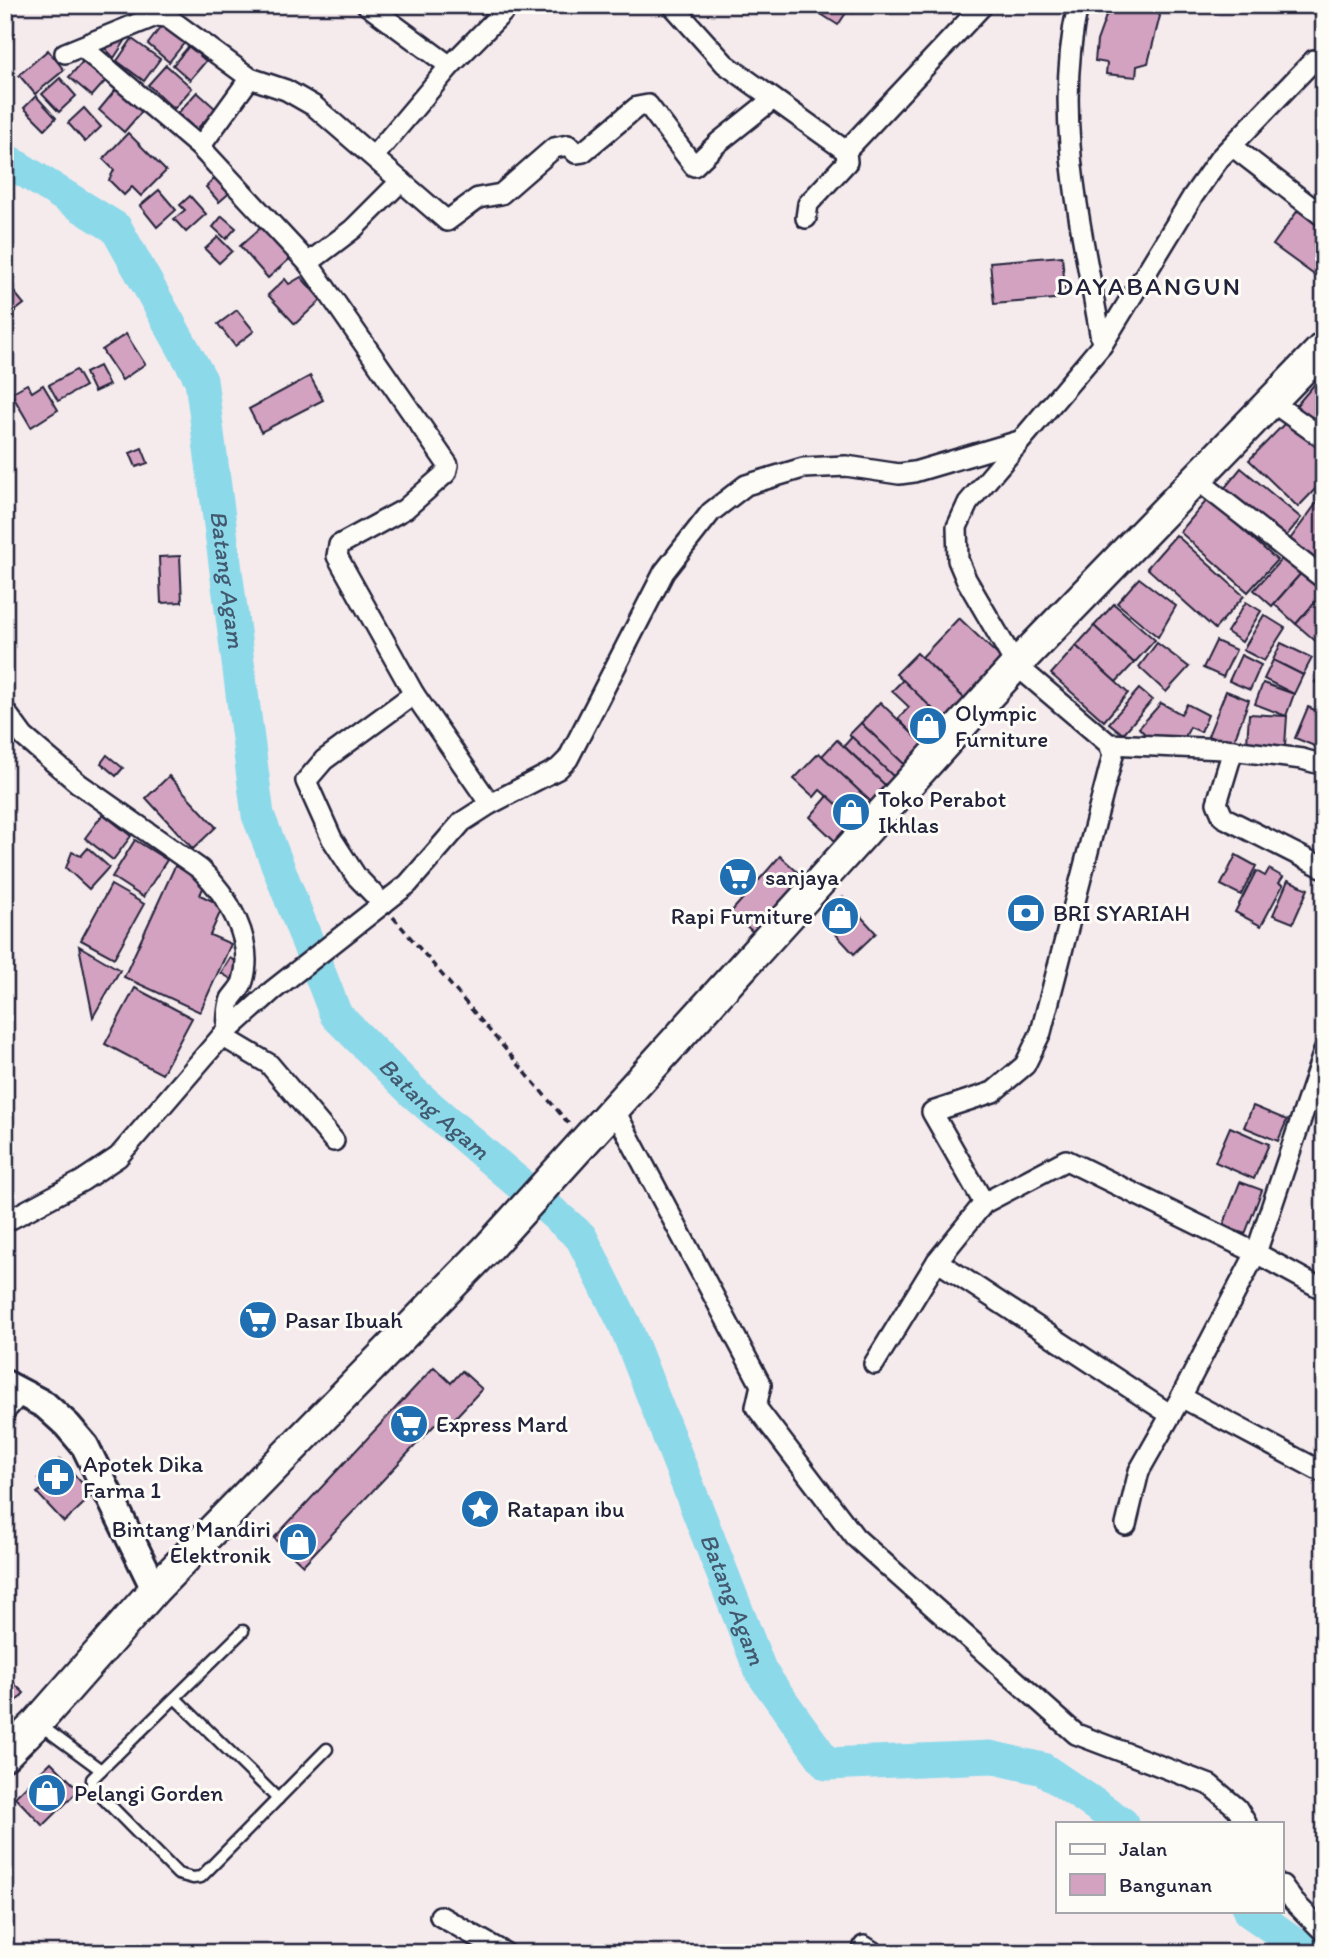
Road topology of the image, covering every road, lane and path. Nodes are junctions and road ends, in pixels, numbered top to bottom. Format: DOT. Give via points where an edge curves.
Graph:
graph roads {
  1 [pos="367,5"];
  2 [pos="510,5"];
  3 [pos="672,5"];
  4 [pos="982,5"];
  5 [pos="1078,5"];
  6 [pos="1321,60"];
  7 [pos="450,66"];
  8 [pos="250,78"];
  9 [pos="773,99"];
  10 [pos="1232,146"];
  11 [pos="200,147"];
  12 [pos="846,151"];
  13 [pos="374,156"];
  14 [pos="401,181"];
  15 [pos="1324,217"];
  16 [pos="806,218"];
  17 [pos="308,263"];
  18 [pos="1102,345"];
  19 [pos="1324,347"];
  20 [pos="1272,402"];
  21 [pos="1324,439"];
  22 [pos="1019,441"];
  23 [pos="1196,480"];
  24 [pos="1324,579"];
  25 [pos="1016,665"];
  26 [pos="414,694"];
  27 [pos="5,711"];
  28 [pos="1109,744"];
  29 [pos="1233,750"];
  30 [pos="1324,765"];
  31 [pos="490,804"];
  32 [pos="1324,868"];
  33 [pos="383,904"];
  34 [pos="224,1034"];
  35 [pos="1324,1051"];
  36 [pos="614,1108"];
  37 [pos="334,1141"];
  38 [pos="578,1148"];
  39 [pos="984,1203"];
  40 [pos="5,1222"];
  41 [pos="1256,1253"];
  42 [pos="937,1261"];
  43 [pos="1324,1290"];
  44 [pos="874,1364"];
  45 [pos="11,1396"];
  46 [pos="1181,1397"];
  47 [pos="1171,1415"];
  48 [pos="1324,1473"];
  49 [pos="1126,1525"];
  50 [pos="155,1589"];
  51 [pos="243,1631"];
  52 [pos="175,1698"];
  53 [pos="37,1723"];
  54 [pos="327,1749"];
  55 [pos="5,1755"];
  56 [pos="101,1770"];
  57 [pos="278,1798"];
  58 [pos="1244,1822"];
  59 [pos="1284,1888"];
  60 [pos="440,1916"];
  61 [pos="1324,1932"];
  62 [pos="505,1953"];
  1 -- 7 [label="street"];
  2 -- 7 [label="street"];
  3 -- 9 [label="street" via="725,64"];
  4 -- 12 [label="street"];
  5 -- 18 [label="street" via="1066,99 1068,139"];
  6 -- 10 [label="street"];
  7 -- 13 [label="street"];
  8 -- 11 [label="street"];
  8 -- 11 [label="street" via="167,17 156,16 73,50"];
  8 -- 13 [label="street" via="314,106"];
  9 -- 12 [label="street"];
  9 -- 14 [label="street" via="694,166 648,105 637,107 583,152 576,153 568,145 554,148 500,194 478,198 447,221"];
  10 -- 15 [label="street"];
  10 -- 18 [label="street" via="1193,196"];
  11 -- 17 [label="street"];
  12 -- 16 [label="street" via="847,162 807,204"];
  13 -- 14 [label="street"];
  14 -- 17 [label="street" via="354,229"];
  17 -- 26 [label="street" via="448,465 446,473 405,509 339,545 337,556"];
  18 -- 22 [label="street"];
  19 -- 20 [label="main road"];
  20 -- 21 [label="street"];
  20 -- 23 [label="main road"];
  22 -- 25 [label="street" via="968,503 957,527 958,559 966,579"];
  22 -- 31 [label="street" via="914,472 846,466 803,468 746,485 711,512 664,572 568,759 558,769"];
  23 -- 24 [label="street"];
  23 -- 25 [label="main road"];
  25 -- 28 [label="street"];
  25 -- 36 [label="main road"];
  26 -- 31 [label="street"];
  26 -- 33 [label="street" via="324,760 306,780 332,839 356,876"];
  27 -- 34 [label="street" via="24,737 78,783 214,883 241,929 247,957 243,983 229,1002"];
  28 -- 29 [label="street"];
  28 -- 39 [label="street" via="1113,754 1035,1046 1025,1065 993,1092 932,1112"];
  29 -- 30 [label="street"];
  29 -- 32 [label="street" via="1216,803 1223,817"];
  31 -- 33 [label="street" via="462,822 408,884"];
  33 -- 34 [label="street"];
  33 -- 38 [label="path"];
  34 -- 37 [label="street" via="268,1065"];
  34 -- 40 [label="street" via="118,1157"];
  35 -- 41 [label="street"];
  36 -- 38 [label="main road"];
  36 -- 58 [label="street" via="761,1385 756,1407 855,1537 1076,1734 1210,1785 1237,1808"];
  38 -- 50 [label="main road" via="488,1248"];
  39 -- 41 [label="street" via="1066,1160"];
  39 -- 42 [label="street"];
  41 -- 43 [label="street"];
  41 -- 46 [label="street"];
  42 -- 44 [label="street"];
  42 -- 47 [label="street"];
  45 -- 50 [label="street" via="46,1405 85,1446"];
  46 -- 47 [label="street"];
  46 -- 48 [label="street"];
  47 -- 49 [label="street" via="1139,1471"];
  50 -- 53 [label="main road"];
  51 -- 52 [label="lane"];
  52 -- 56 [label="lane"];
  52 -- 57 [label="lane"];
  53 -- 55 [label="main road"];
  53 -- 56 [label="lane"];
  54 -- 57 [label="lane"];
  56 -- 57 [label="lane" via="92,1779 92,1787 184,1877 201,1877"];
  59 -- 61 [label="street"];
  60 -- 62 [label="street"];
}
